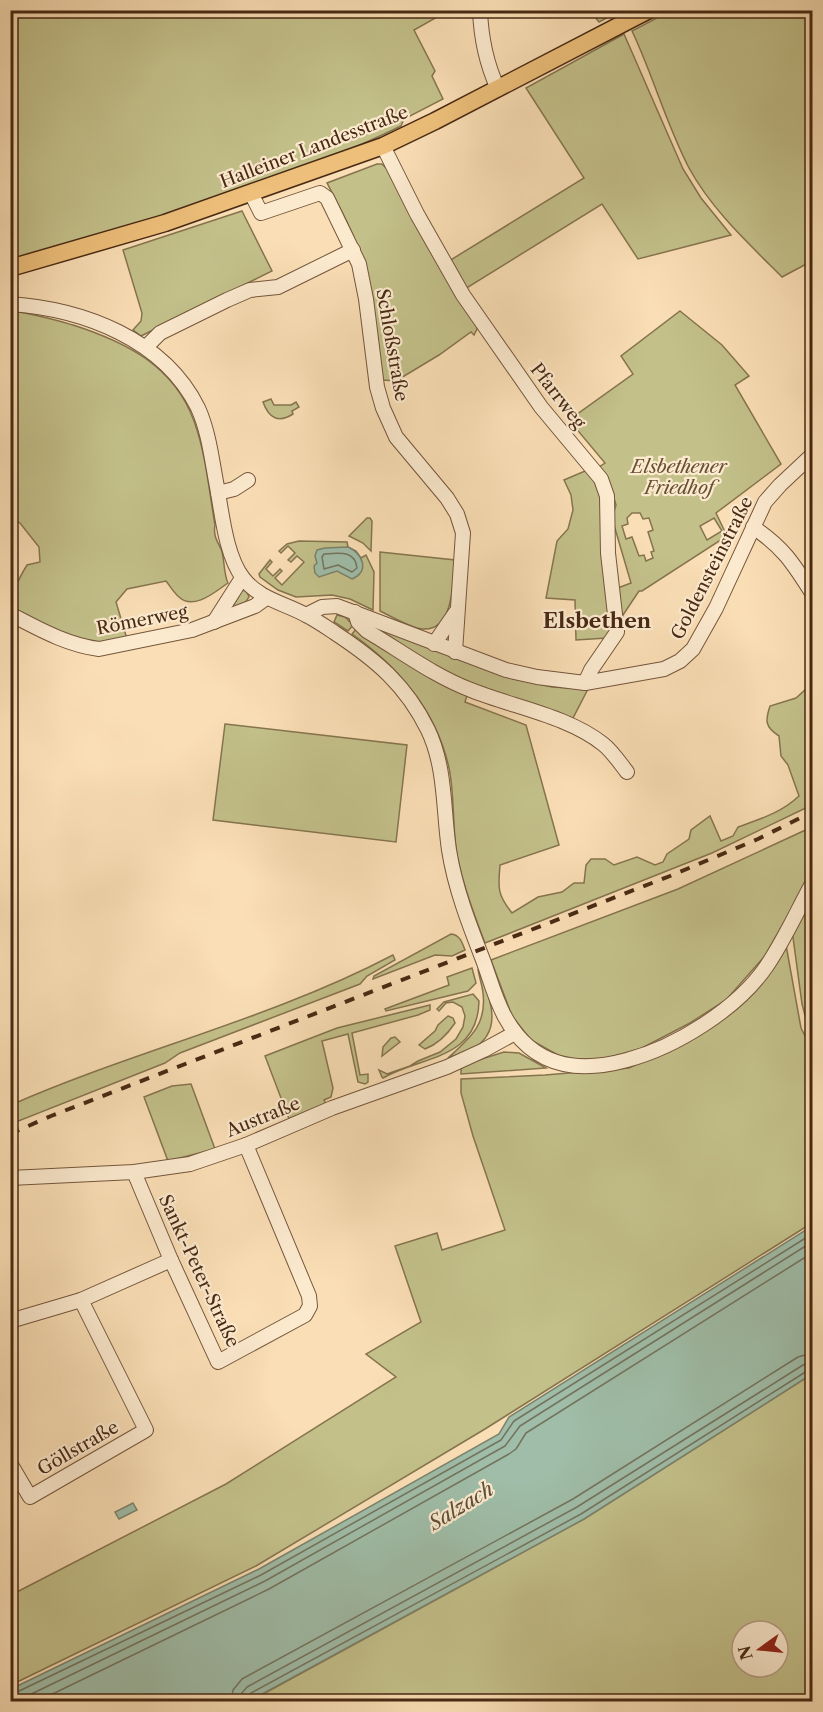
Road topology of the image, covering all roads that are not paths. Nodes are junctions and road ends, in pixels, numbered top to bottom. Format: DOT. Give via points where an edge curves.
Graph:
graph roads {
  1 [pos="480,10"];
  2 [pos="649,10"];
  3 [pos="498,89"];
  4 [pos="383,146"];
  5 [pos="251,193"];
  6 [pos="353,250"];
  7 [pos="10,268"];
  8 [pos="10,304"];
  9 [pos="146,347"];
  10 [pos="813,455"];
  11 [pos="248,480"];
  12 [pos="218,493"];
  13 [pos="753,527"];
  14 [pos="242,578"];
  15 [pos="813,593"];
  16 [pos="266,598"];
  17 [pos="457,610"];
  18 [pos="355,612"];
  19 [pos="10,614"];
  20 [pos="306,615"];
  21 [pos="214,622"];
  22 [pos="434,644"];
  23 [pos="455,652"];
  24 [pos="585,683"];
  25 [pos="627,772"];
  26 [pos="813,884"];
  27 [pos="515,1033"];
  28 [pos="246,1145"];
  29 [pos="134,1172"];
  30 [pos="10,1178"];
  31 [pos="171,1260"];
  32 [pos="81,1299"];
  33 [pos="10,1321"];
  34 [pos="10,1463"];
  1 -- 3 [label="street" via="483,49"];
  2 -- 3 [label="main road, Halleiner Landesstraße"];
  3 -- 4 [label="main road, Halleiner Landesstraße"];
  4 -- 5 [label="main road, Halleiner Landesstraße"];
  4 -- 24 [label="street, Pfarrweg" via="459,289 541,407 601,479 607,496 608,554 617,632"];
  5 -- 6 [label="street, Schloßstraße" via="261,213 320,193 327,198"];
  5 -- 7 [label="main road, Halleiner Landesstraße" via="165,224"];
  6 -- 9 [label="street" via="278,287 250,290 227,300 160,333"];
  6 -- 17 [label="street, Schloßstraße" via="366,299 366,339 390,425 458,514 462,533"];
  8 -- 9 [label="street" via="88,320"];
  9 -- 12 [label="street" via="194,387 198,410 213,434"];
  10 -- 13 [label="street, Goldensteinstraße" via="765,502"];
  11 -- 12 [label="street"];
  12 -- 14 [label="street" via="226,533"];
  13 -- 15 [label="street" via="790,558"];
  13 -- 24 [label="street, Goldensteinstraße" via="693,649 664,669"];
  14 -- 16 [label="street"];
  14 -- 21 [label="street, Römerweg"];
  16 -- 20 [label="street"];
  16 -- 21 [label="street, Römerweg"];
  17 -- 22 [label="street"];
  17 -- 23 [label="street, Schloßstraße"];
  18 -- 20 [label="street, Goldensteinstraße" via="337,606 321,607"];
  18 -- 22 [label="street, Goldensteinstraße"];
  18 -- 25 [label="street" via="367,631 446,679 588,734 605,745"];
  19 -- 21 [label="street, Römerweg" via="50,635 99,649"];
  20 -- 27 [label="street" via="376,661 398,684 429,732 442,776 449,848 463,905 503,1014"];
  22 -- 23 [label="street, Goldensteinstraße"];
  23 -- 24 [label="street, Goldensteinstraße" via="506,670"];
  26 -- 27 [label="street" via="765,968 739,998 672,1042 636,1058 574,1067 542,1056"];
  27 -- 28 [label="street, Austraße" via="447,1067 332,1108"];
  28 -- 29 [label="street, Austraße" via="190,1164"];
  28 -- 31 [label="street, Sankt-Peter-Straße" via="309,1296 310,1306 305,1315 218,1362"];
  29 -- 30 [label="street, Austraße"];
  29 -- 31 [label="street, Sankt-Peter-Straße"];
  31 -- 32 [label="street"];
  32 -- 33 [label="street"];
  32 -- 34 [label="street, Göllstraße" via="146,1430 30,1497"];
}
